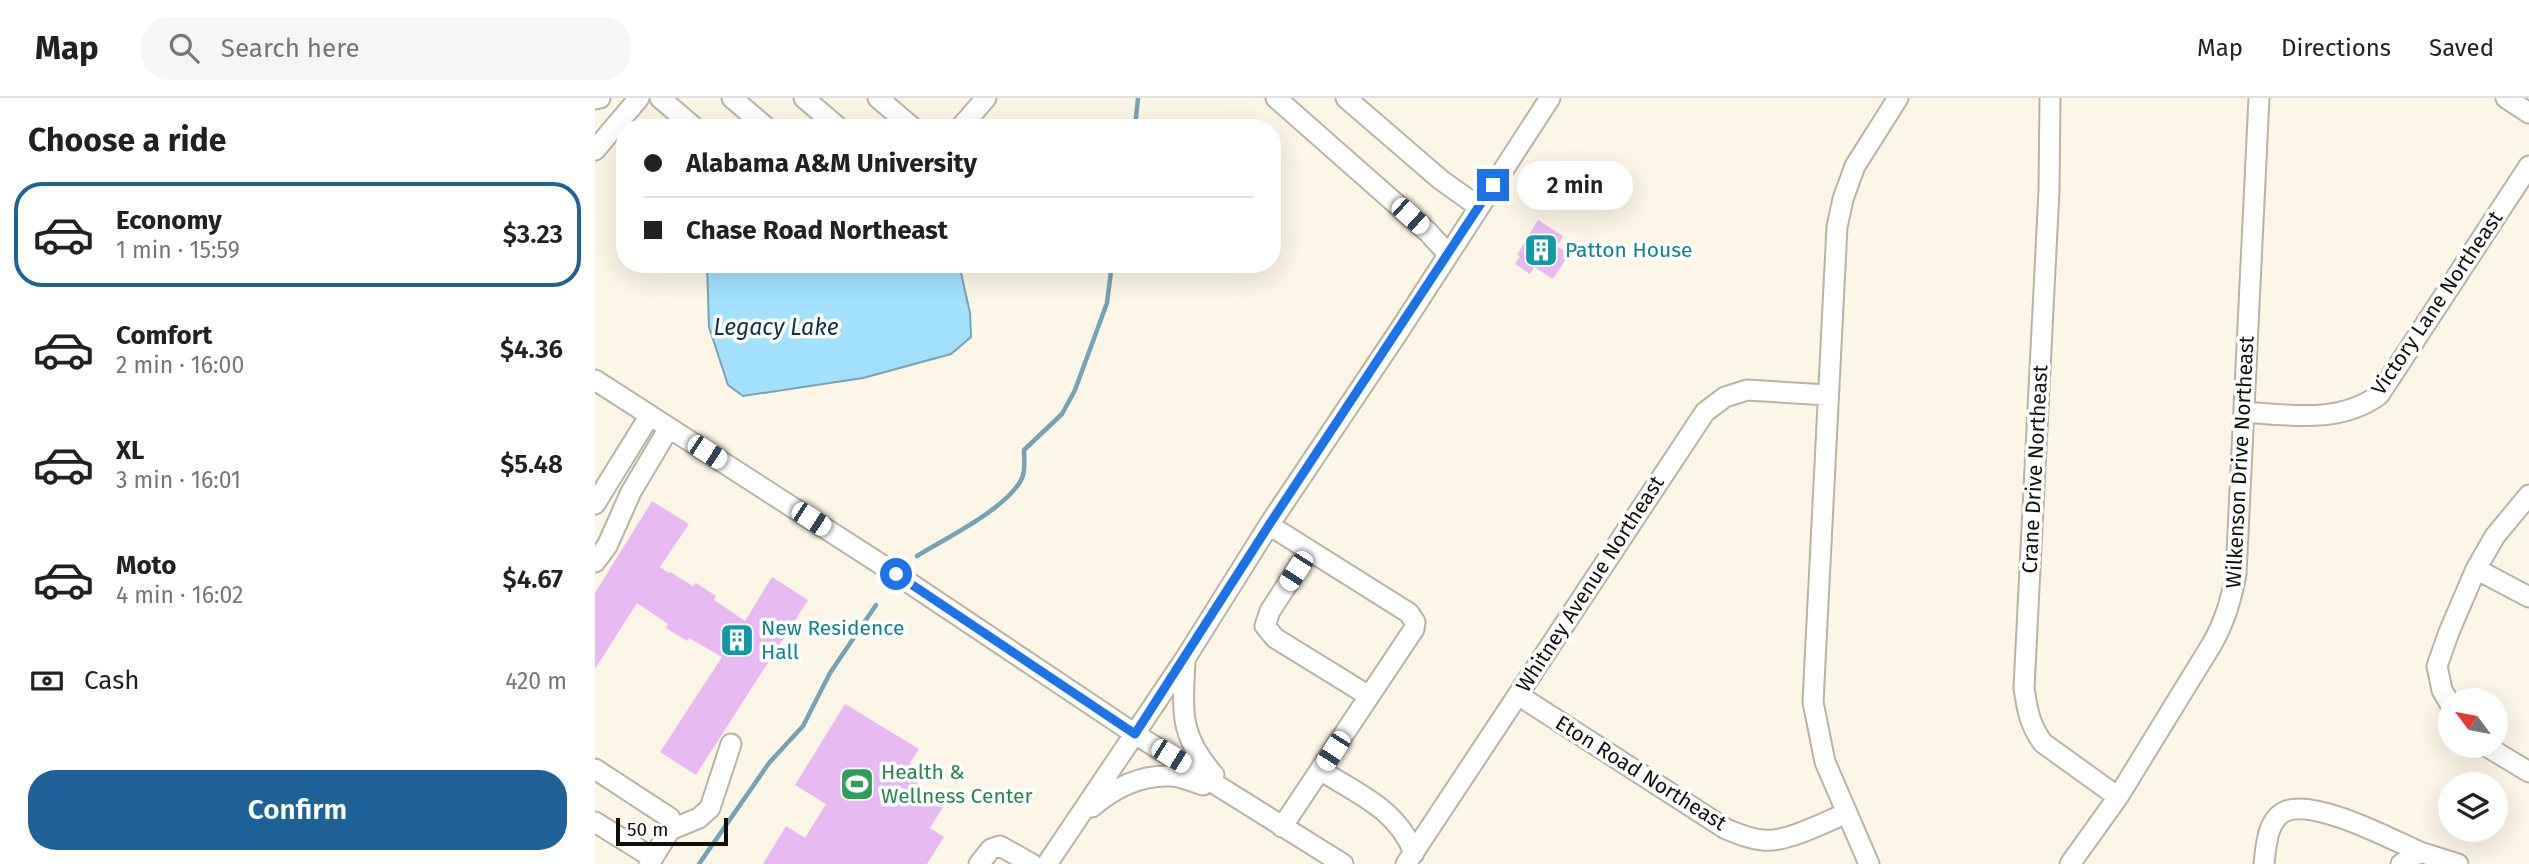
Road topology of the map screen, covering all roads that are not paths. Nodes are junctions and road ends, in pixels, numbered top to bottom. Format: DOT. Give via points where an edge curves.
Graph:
graph roads {
  1 [pos="639,98"];
  2 [pos="660,98"];
  3 [pos="732,98"];
  4 [pos="804,98"];
  5 [pos="878,98"];
  6 [pos="986,98"];
  7 [pos="1276,98"];
  8 [pos="1346,98"];
  9 [pos="1549,98"];
  10 [pos="1898,98"];
  11 [pos="2050,98"];
  12 [pos="2259,98"];
  13 [pos="2506,98"];
  14 [pos="2529,113"];
  15 [pos="621,119"];
  16 [pos="684,119"];
  17 [pos="756,119"];
  18 [pos="828,119"];
  19 [pos="902,119"];
  20 [pos="968,119"];
  21 [pos="616,125"];
  22 [pos="595,150"];
  23 [pos="2529,166"];
  24 [pos="1479,207"];
  25 [pos="1448,254"];
  26 [pos="595,380"];
  27 [pos="1827,395"];
  28 [pos="2244,412"];
  29 [pos="650,415"];
  30 [pos="669,428"];
  31 [pos="2529,495"];
  32 [pos="595,504"];
  33 [pos="1269,525"];
  34 [pos="1309,551"];
  35 [pos="595,562"];
  36 [pos="2476,569"];
  37 [pos="2529,597"];
  38 [pos="1185,659"];
  39 [pos="2442,688"];
  40 [pos="1518,695"];
  41 [pos="1370,696"];
  42 [pos="1135,734"];
  43 [pos="731,744"];
  44 [pos="2506,758"];
  45 [pos="595,769"];
  46 [pos="1320,770"];
  47 [pos="2529,772"];
  48 [pos="1228,792"];
  49 [pos="2118,797"];
  50 [pos="1847,813"];
  51 [pos="1078,819"];
  52 [pos="595,822"];
  53 [pos="1282,827"];
  54 [pos="670,830"];
  55 [pos="2420,852"];
  56 [pos="1410,858"];
  57 [pos="651,861"];
  58 [pos="979,864"];
  59 [pos="1032,864"];
  60 [pos="1047,864"];
  61 [pos="1343,864"];
  62 [pos="1869,864"];
  63 [pos="2070,864"];
  64 [pos="2264,864"];
  65 [pos="2401,864"];
  66 [pos="2458,864"];
  1 -- 15 [label="street"];
  2 -- 16 [label="street"];
  3 -- 17 [label="street"];
  4 -- 18 [label="street"];
  5 -- 19 [label="street"];
  6 -- 20 [label="street"];
  7 -- 25 [label="street"];
  8 -- 24 [label="street"];
  9 -- 24 [label="street"];
  10 -- 27 [label="street" via="1855,166 1843,199 1837,227"];
  11 -- 49 [label="street, Crane Drive Northeast" via="2024,688 2034,732 2043,743"];
  12 -- 28 [label="street, Wilkenson Drive Northeast"];
  13 -- 14 [label="street"];
  21 -- 22 [label="street"];
  23 -- 28 [label="street, Victory Lane Northeast" via="2379,395 2346,412"];
  24 -- 25 [label="street"];
  25 -- 33 [label="street"];
  26 -- 29 [label="street"];
  27 -- 40 [label="street, Whitney Avenue Northeast" via="1747,390 1725,397 1705,412"];
  27 -- 50 [label="street" via="1813,702 1825,762"];
  28 -- 49 [label="street, Wilkenson Drive Northeast" via="2232,600 2212,644"];
  29 -- 30 [label="street"];
  29 -- 32 [label="street"];
  30 -- 35 [label="street"];
  30 -- 42 [label="street"];
  31 -- 36 [label="street" via="2495,536"];
  33 -- 34 [label="street"];
  33 -- 38 [label="street"];
  34 -- 41 [label="street" via="1265,626 1275,638"];
  34 -- 41 [label="street" via="1409,613 1415,622"];
  36 -- 37 [label="street"];
  36 -- 39 [label="street" via="2437,666"];
  38 -- 42 [label="street"];
  38 -- 48 [label="street" via="1187,734 1198,758"];
  40 -- 50 [label="street, Eton Road Northeast" via="1739,835 1766,841"];
  40 -- 56 [label="street, Whitney Avenue Northeast"];
  41 -- 46 [label="street"];
  42 -- 48 [label="street"];
  42 -- 51 [label="street"];
  43 -- 54 [label="street" via="709,807 699,818"];
  44 -- 47 [label="street"];
  45 -- 54 [label="street" via="670,818"];
  46 -- 53 [label="street"];
  46 -- 56 [label="street" via="1392,816 1405,832"];
  48 -- 51 [label="street" via="1172,776 1150,778 1108,794"];
  48 -- 53 [label="street"];
  49 -- 63 [label="street, Wilkenson Drive Northeast"];
  50 -- 62 [label="street"];
  51 -- 60 [label="street"];
  52 -- 57 [label="street"];
  53 -- 61 [label="street"];
  54 -- 57 [label="street"];
  55 -- 64 [label="street" via="2306,807 2285,811 2273,823"];
  55 -- 65 [label="street"];
  55 -- 66 [label="street"];
  58 -- 59 [label="street" via="991,849 1000,846"];
}
